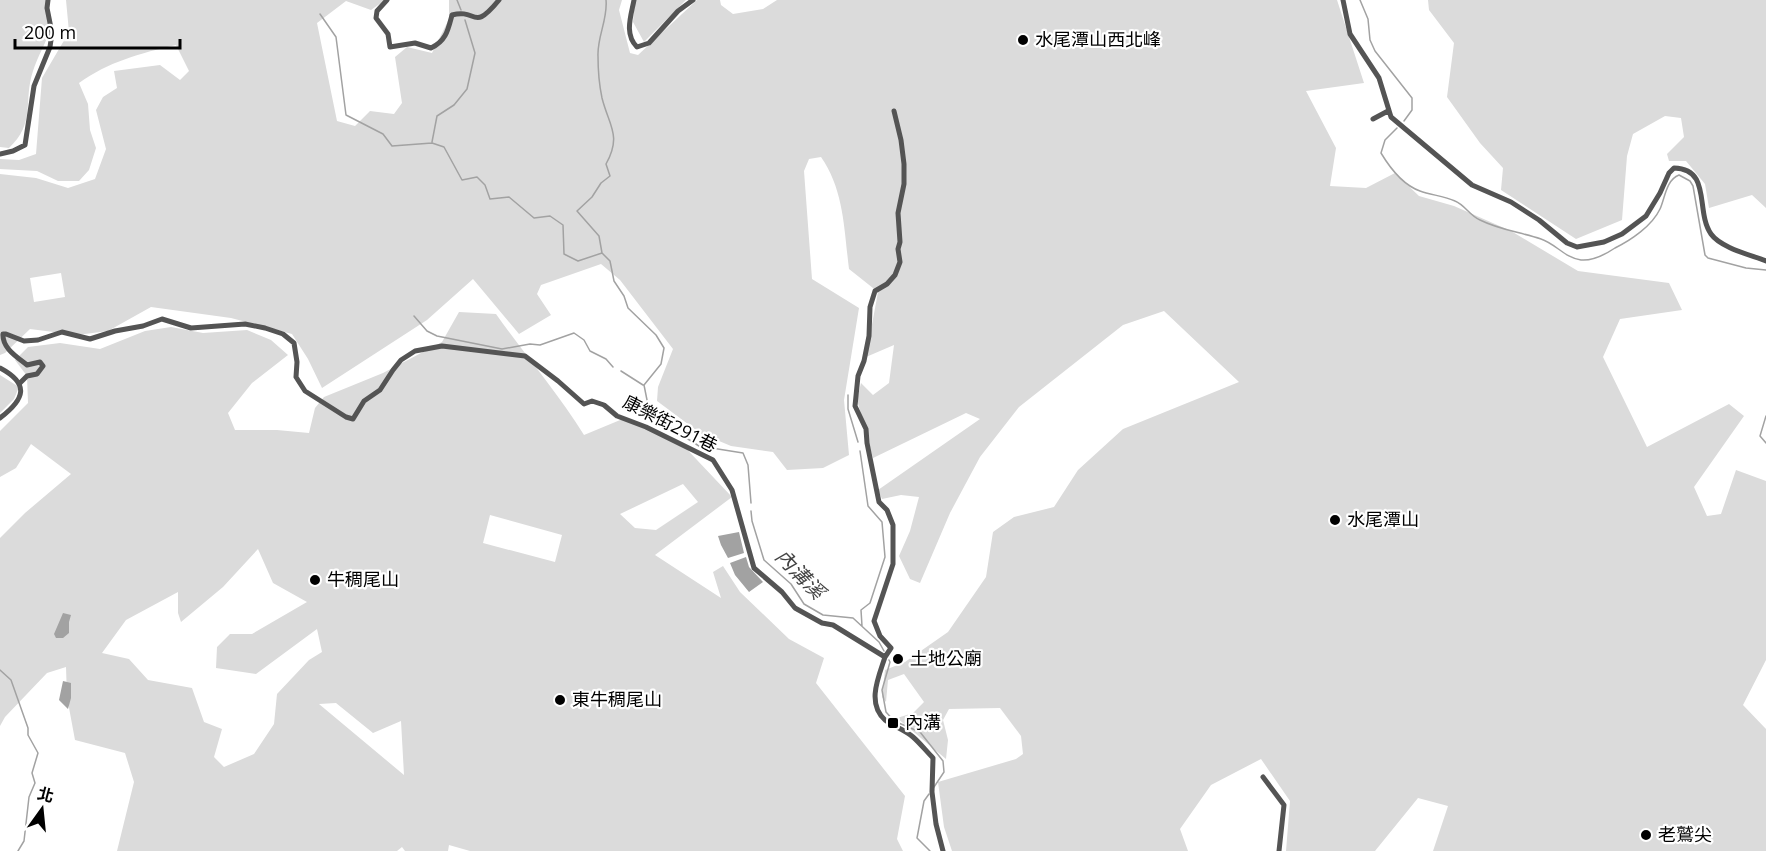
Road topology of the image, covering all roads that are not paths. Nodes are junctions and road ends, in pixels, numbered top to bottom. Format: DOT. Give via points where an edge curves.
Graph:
graph roads {
  1 [pos="48,0"];
  2 [pos="387,0"];
  3 [pos="499,0"];
  4 [pos="634,0"];
  5 [pos="693,0"];
  6 [pos="1343,0"];
  7 [pos="894,111"];
  8 [pos="1388,111"];
  9 [pos="1374,119"];
  10 [pos="0,154"];
  11 [pos="1766,261"];
  12 [pos="0,368"];
  13 [pos="20,383"];
  14 [pos="0,418"];
  15 [pos="885,657"];
  16 [pos="1263,777"];
  17 [pos="943,851"];
  18 [pos="1279,851"];
  1 -- 10 [label="street" via="50,47 34,86 25,145"];
  2 -- 3 [label="street" via="376,18 390,47 415,43 431,48 447,34 452,15 476,19 491,11"];
  4 -- 5 [label="street" via="629,28 630,40 637,47 649,43"];
  6 -- 8 [label="street" via="1350,34 1379,78"];
  7 -- 15 [label="street" via="904,164 898,213 900,262 895,275 875,291 870,307 869,336 855,406 866,429 879,502 887,510 892,525 892,564 874,621 891,648"];
  8 -- 9 [label="street"];
  8 -- 11 [label="street" via="1472,185 1510,202 1577,247 1622,234 1646,216 1668,172 1683,168 1698,179 1707,226 1717,241"];
  12 -- 13 [label="street"];
  13 -- 14 [label="street" via="20,398"];
  13 -- 15 [label="street, 康樂街291巷" via="44,366 40,362 27,365 13,355 2,339 3,334 24,341 62,332 90,339 162,319 191,328 245,324 283,334 294,343 299,385 353,419 401,360 415,351 442,346 525,356 584,404 592,401 604,405 617,416 713,460 732,490 753,568 795,608 833,625"];
  15 -- 17 [label="street" via="875,688 878,710 885,720 915,738 933,758 932,792"];
  16 -- 18 [label="street" via="1284,805"];
}
